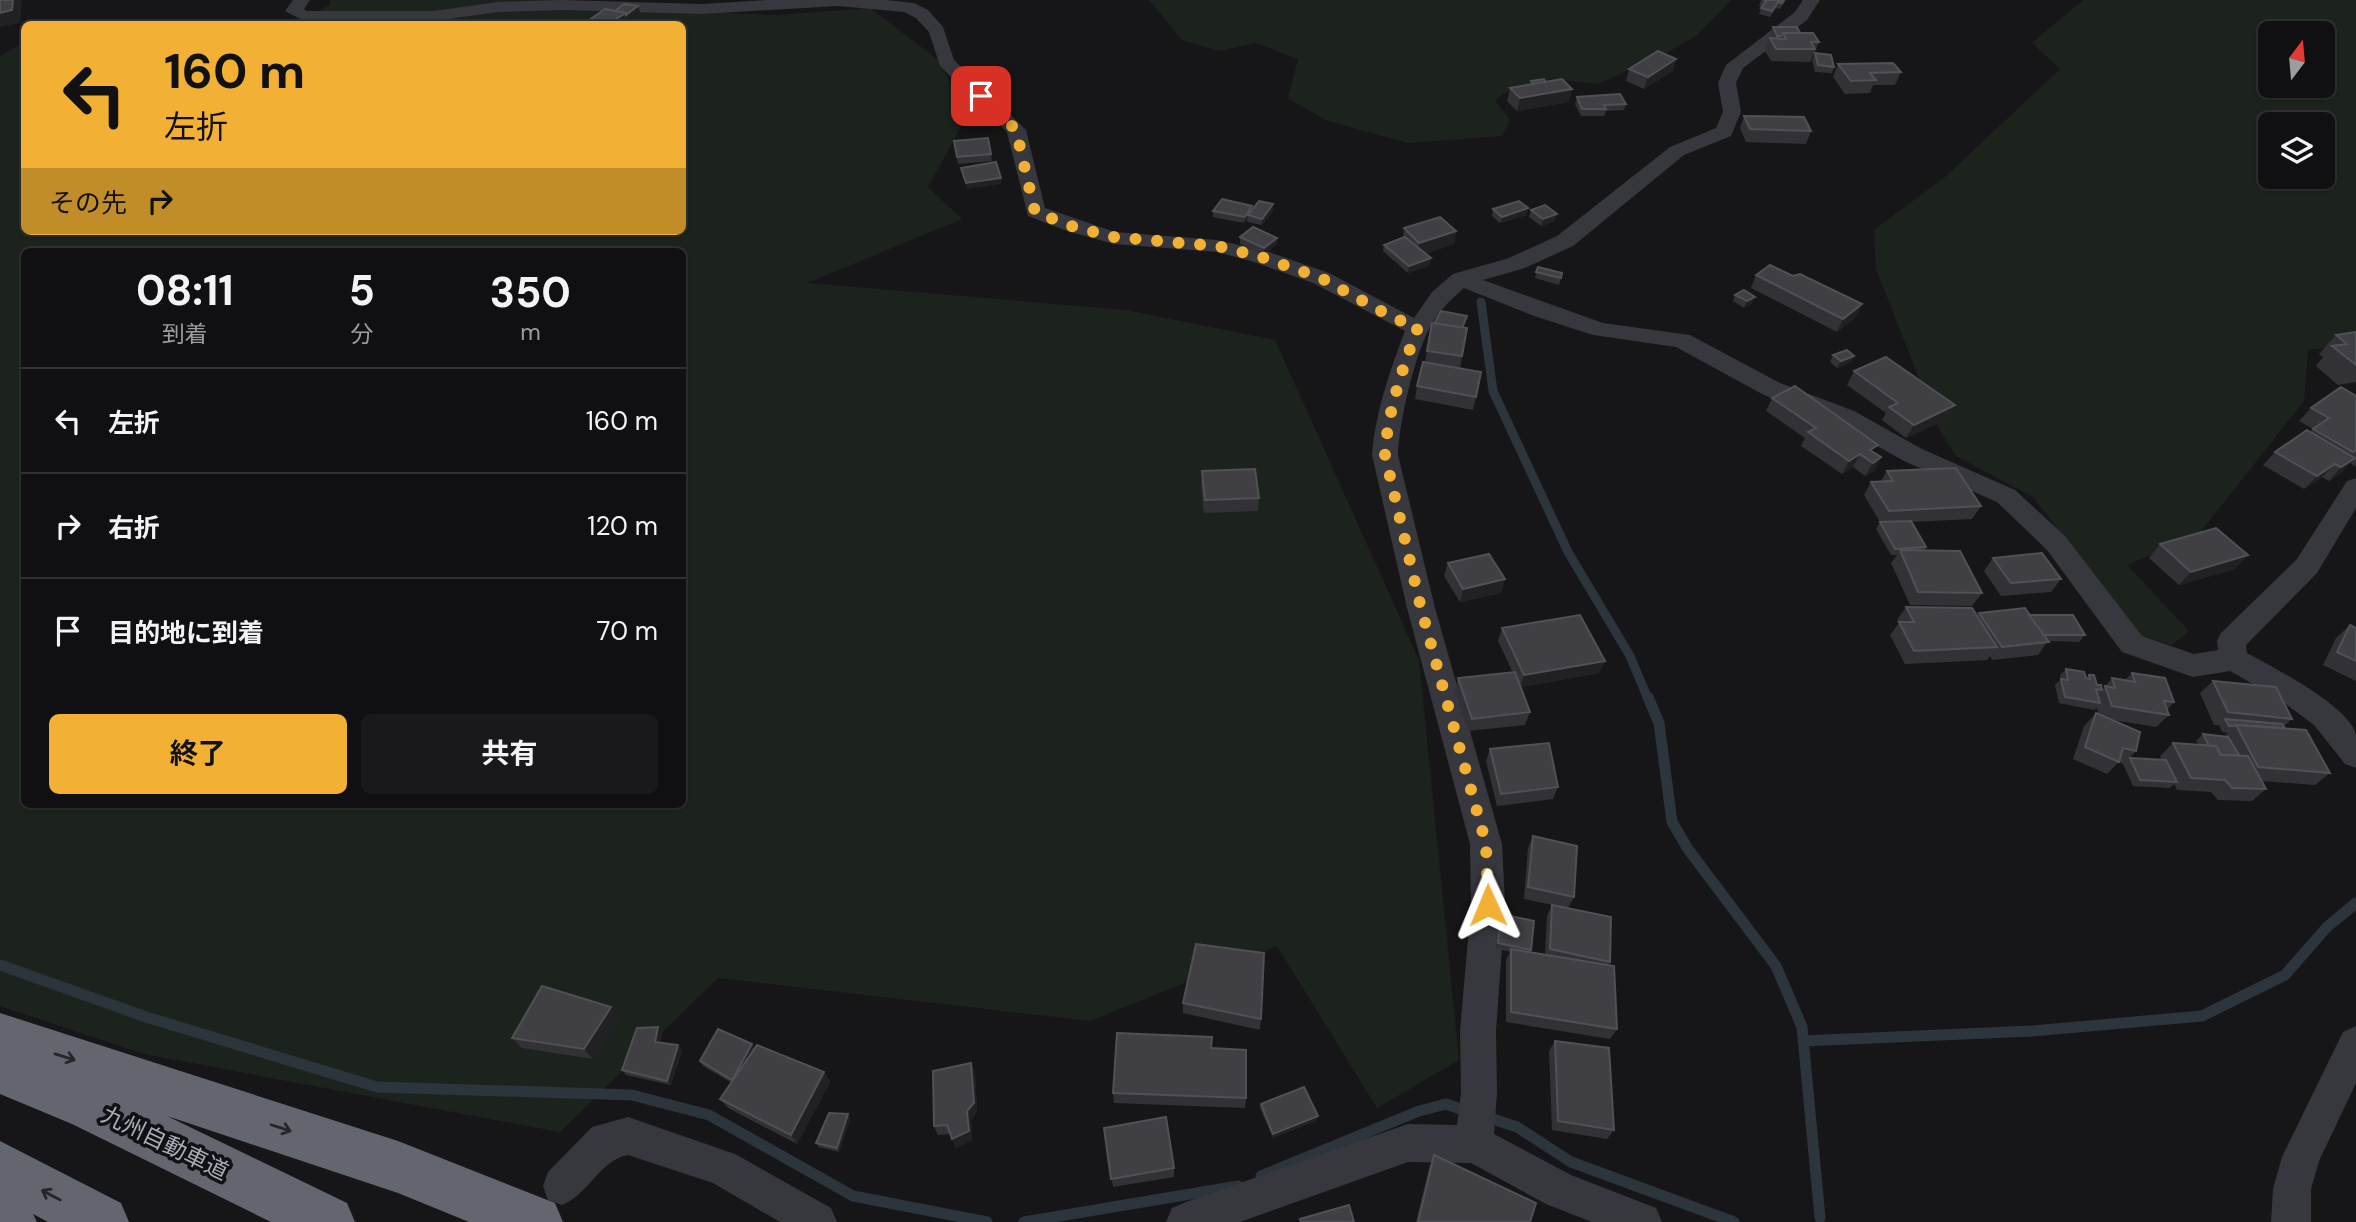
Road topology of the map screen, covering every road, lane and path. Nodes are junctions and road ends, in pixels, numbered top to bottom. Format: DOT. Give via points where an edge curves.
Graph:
graph roads {
  1 [pos="302,0"];
  2 [pos="1812,0"];
  3 [pos="1461,279"];
  4 [pos="1418,327"];
  5 [pos="2356,487"];
  6 [pos="2233,659"];
  7 [pos="2356,755"];
  8 [pos="0,1037"];
  9 [pos="2356,1044"];
  10 [pos="0,1069"];
  11 [pos="1476,1122"];
  12 [pos="0,1167"];
  13 [pos="549,1204"];
  14 [pos="0,1208"];
  15 [pos="10,1222"];
  16 [pos="102,1222"];
  17 [pos="328,1222"];
  18 [pos="817,1222"];
  19 [pos="1186,1222"];
  20 [pos="1642,1222"];
  21 [pos="2291,1222"];
  1 -- 4 [label="street" via="294,10 304,16 435,16 498,7 564,5 702,9 838,1 908,7 922,14 937,31 946,62 1016,130 1035,212 1114,237 1217,246 1258,256 1321,278"];
  2 -- 3 [label="street" via="1801,16 1735,65 1727,83 1732,112 1724,132 1677,151 1565,241 1517,263"];
  3 -- 4 [label="street" via="1440,297"];
  3 -- 6 [label="street" via="1601,330 1682,340 1772,389 1844,417 1913,455 2006,496 2056,543 2132,644 2193,666"];
  4 -- 11 [label="street" via="1385,455 1421,608 1486,844 1488,905"];
  5 -- 6 [label="street" via="2307,566 2231,640"];
  6 -- 7 [label="street" via="2325,716"];
  8 -- 13 [label="highway, one-way" via="398,1167"];
  9 -- 21 [label="street" via="2301,1157 2292,1189"];
  10 -- 17 [label="highway, 九州自動車道" via="90,1106"];
  11 -- 19 [label="street"];
  11 -- 20 [label="street" via="1560,1190"];
  16 -- 12 [label="highway, one-way"];
  13 -- 18 [label="street" via="605,1140 628,1136 722,1167"];
  14 -- 15 [label="highway"];
}
